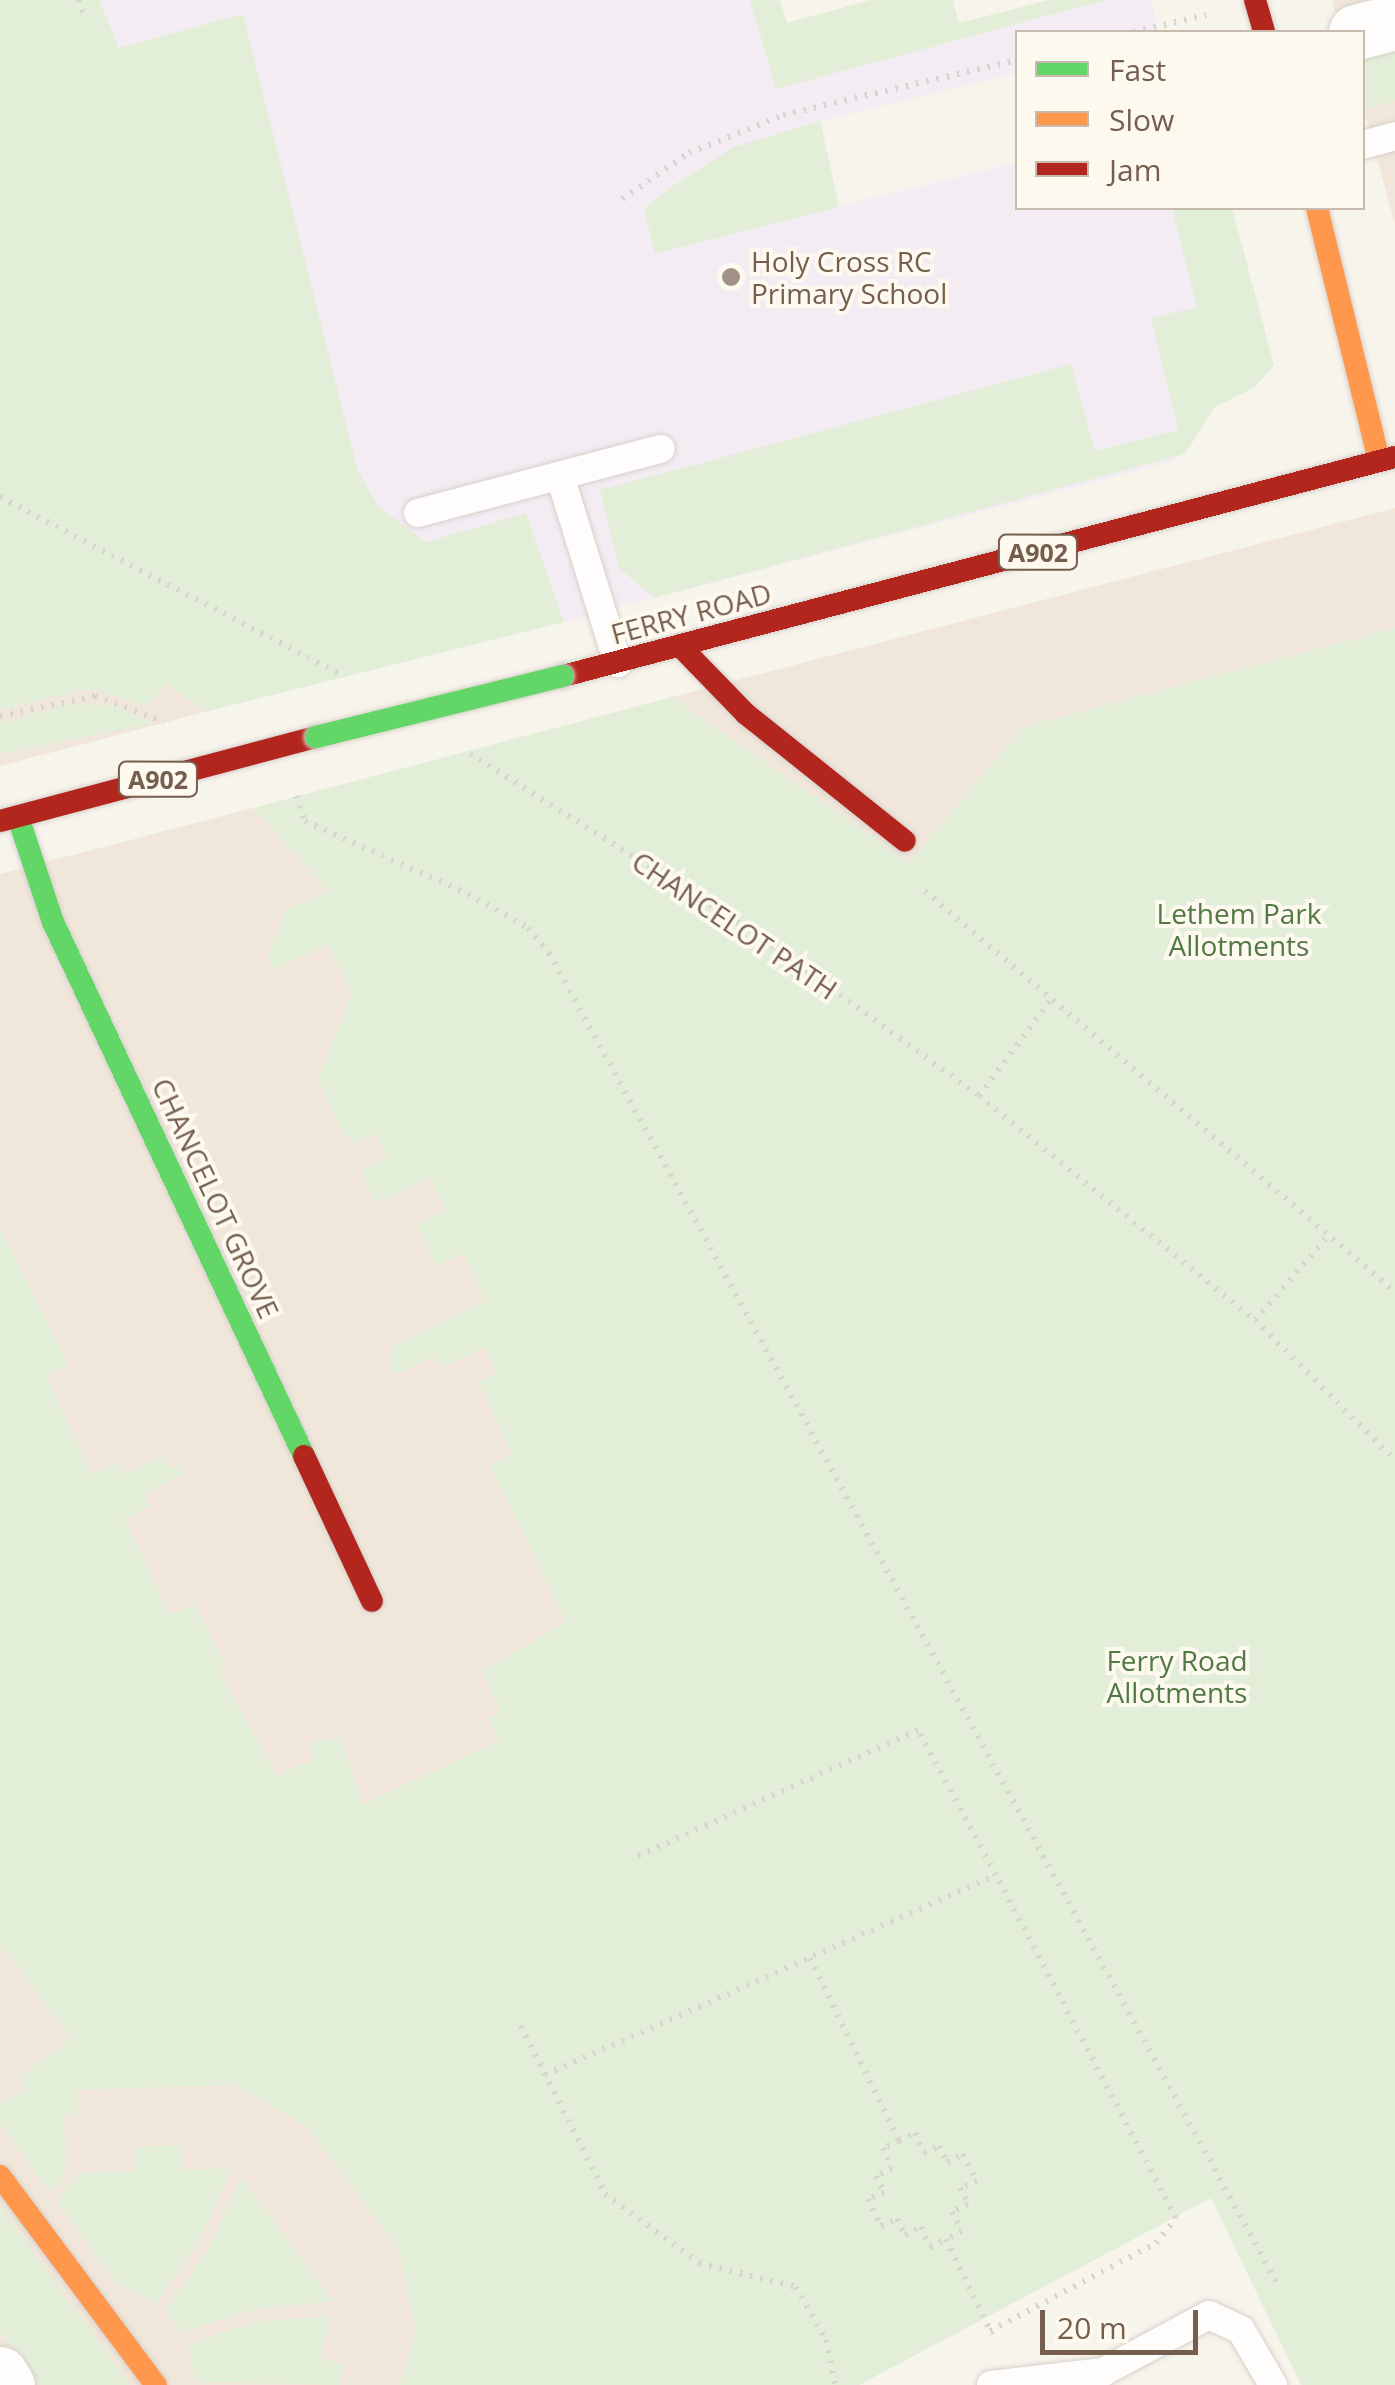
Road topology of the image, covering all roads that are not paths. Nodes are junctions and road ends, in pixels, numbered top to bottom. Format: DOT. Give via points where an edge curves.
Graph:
graph roads {
  1 [pos="1256,1"];
  2 [pos="1395,22"];
  3 [pos="1263,30"];
  4 [pos="1364,30"];
  5 [pos="1395,136"];
  6 [pos="1365,143"];
  7 [pos="1317,210"];
  8 [pos="662,449"];
  9 [pos="1387,460"];
  10 [pos="560,476"];
  11 [pos="418,513"];
  12 [pos="681,647"];
  13 [pos="618,663"];
  14 [pos="9,819"];
  15 [pos="905,840"];
  16 [pos="372,1600"];
  17 [pos="0,2176"];
  18 [pos="0,2374"];
  19 [pos="8,2385"];
  20 [pos="156,2385"];
  21 [pos="991,2385"];
  22 [pos="1273,2385"];
  1 -- 3 [label="street"];
  2 -- 4 [label="street"];
  5 -- 6 [label="lane"];
  7 -- 9 [label="street"];
  8 -- 10 [label="lane"];
  9 -- 12 [label="street, FERRY ROAD / A902"];
  10 -- 11 [label="lane"];
  10 -- 13 [label="lane"];
  12 -- 13 [label="street, FERRY ROAD / A902"];
  12 -- 15 [label="street" via="746,714"];
  13 -- 14 [label="street, FERRY ROAD / A902, bridge"];
  14 -- 16 [label="street, CHANCELOT GROVE"];
  17 -- 20 [label="street"];
  18 -- 19 [label="street"];
  21 -- 22 [label="lane" via="1103,2372 1209,2316 1241,2330"];
}
